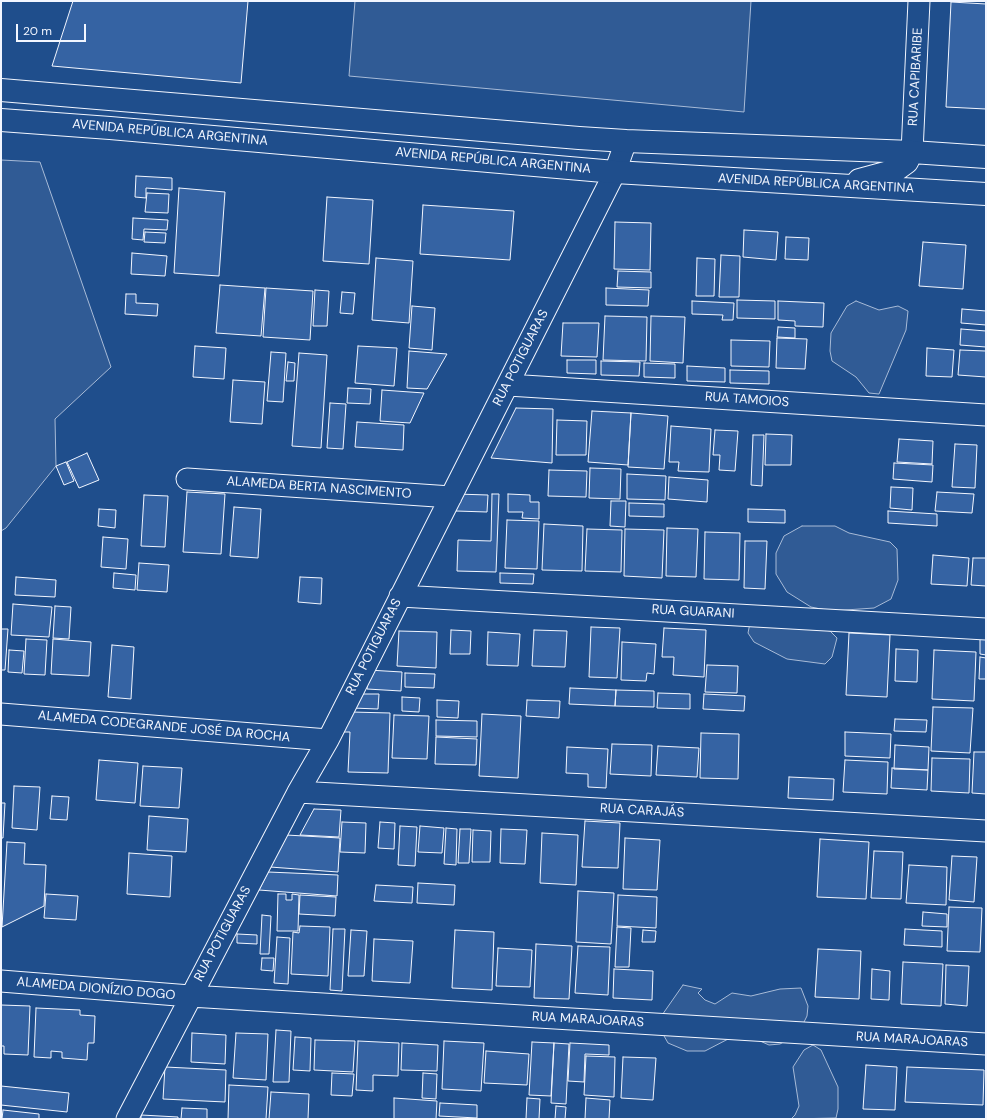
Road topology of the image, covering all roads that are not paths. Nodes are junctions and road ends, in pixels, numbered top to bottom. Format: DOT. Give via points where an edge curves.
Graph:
graph roads {
  1 [pos="919,1"];
  2 [pos="1,90"];
  3 [pos="1,120"];
  4 [pos="626,142"];
  5 [pos="912,152"];
  6 [pos="986,158"];
  7 [pos="615,172"];
  8 [pos="841,185"];
  9 [pos="986,194"];
  10 [pos="508,385"];
  11 [pos="986,415"];
  12 [pos="188,479"];
  13 [pos="451,497"];
  14 [pos="400,596"];
  15 [pos="986,629"];
  16 [pos="1,714"];
  17 [pos="328,740"];
  18 [pos="298,792"];
  19 [pos="986,831"];
  20 [pos="1,981"];
  21 [pos="190,996"];
  22 [pos="986,1044"];
  23 [pos="127,1119"];
  1 -- 5 [label="street, RUA CAPIBARIBE"];
  2 -- 4 [label="main road"];
  3 -- 7 [label="main road, AVENIDA REPÚBLICA ARGENTINA"];
  4 -- 5 [label="main road"];
  4 -- 7 [label="street, RUA POTIGUARAS"];
  5 -- 6 [label="main road"];
  5 -- 8 [label="main road" via="907,162 896,170"];
  7 -- 8 [label="main road, AVENIDA REPÚBLICA ARGENTINA"];
  7 -- 10 [label="street, RUA POTIGUARAS"];
  8 -- 9 [label="main road, AVENIDA REPÚBLICA ARGENTINA"];
  10 -- 11 [label="street, RUA TAMOIOS"];
  10 -- 13 [label="street, RUA POTIGUARAS"];
  12 -- 13 [label="street, ALAMEDA BERTA NASCIMENTO"];
  13 -- 14 [label="street, RUA POTIGUARAS"];
  14 -- 15 [label="street, RUA GUARANI"];
  14 -- 17 [label="street, RUA POTIGUARAS"];
  16 -- 17 [label="street, ALAMEDA CODEGRANDE JOSÉ DA ROCHA"];
  17 -- 18 [label="street, RUA POTIGUARAS"];
  18 -- 19 [label="street, RUA CARAJÁS"];
  18 -- 21 [label="street, RUA POTIGUARAS"];
  20 -- 21 [label="street, ALAMEDA DIONÍZIO DOGO"];
  21 -- 22 [label="street, RUA MARAJOARAS"];
  21 -- 23 [label="street, RUA POTIGUARAS"];
}
